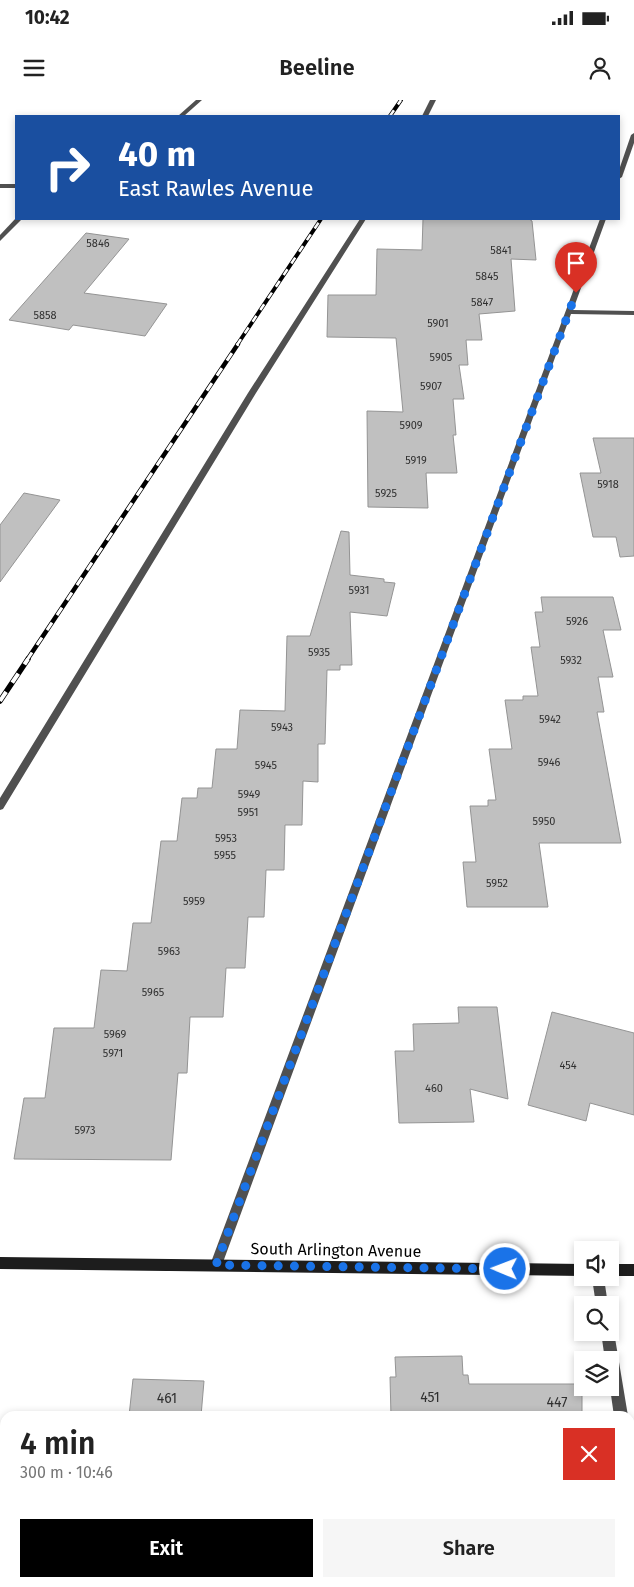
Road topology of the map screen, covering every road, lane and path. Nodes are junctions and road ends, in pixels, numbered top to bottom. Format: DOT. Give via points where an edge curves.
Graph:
graph roads {
  1 [pos="199,100"];
  2 [pos="433,100"];
  3 [pos="182,115"];
  4 [pos="426,115"];
  5 [pos="634,135"];
  6 [pos="620,174"];
  7 [pos="0,186"];
  8 [pos="15,186"];
  9 [pos="18,220"];
  10 [pos="362,220"];
  11 [pos="603,220"];
  12 [pos="0,239"];
  13 [pos="569,312"];
  14 [pos="634,313"];
  15 [pos="0,806"];
  16 [pos="0,1264"];
  17 [pos="216,1265"];
  18 [pos="574,1270"];
  19 [pos="619,1270"];
  20 [pos="634,1270"];
  21 [pos="608,1341"];
  22 [pos="620,1411"];
  1 -- 3 [label="street"];
  2 -- 4 [label="street"];
  5 -- 6 [label="street"];
  7 -- 8 [label="street"];
  9 -- 12 [label="street"];
  10 -- 15 [label="street" via="252,393"];
  11 -- 13 [label="street"];
  13 -- 14 [label="street"];
  13 -- 17 [label="street"];
  16 -- 17 [label="main road, South Arlington Avenue"];
  17 -- 18 [label="main road, South Arlington Avenue"];
  19 -- 20 [label="main road"];
  21 -- 22 [label="street"];
}
